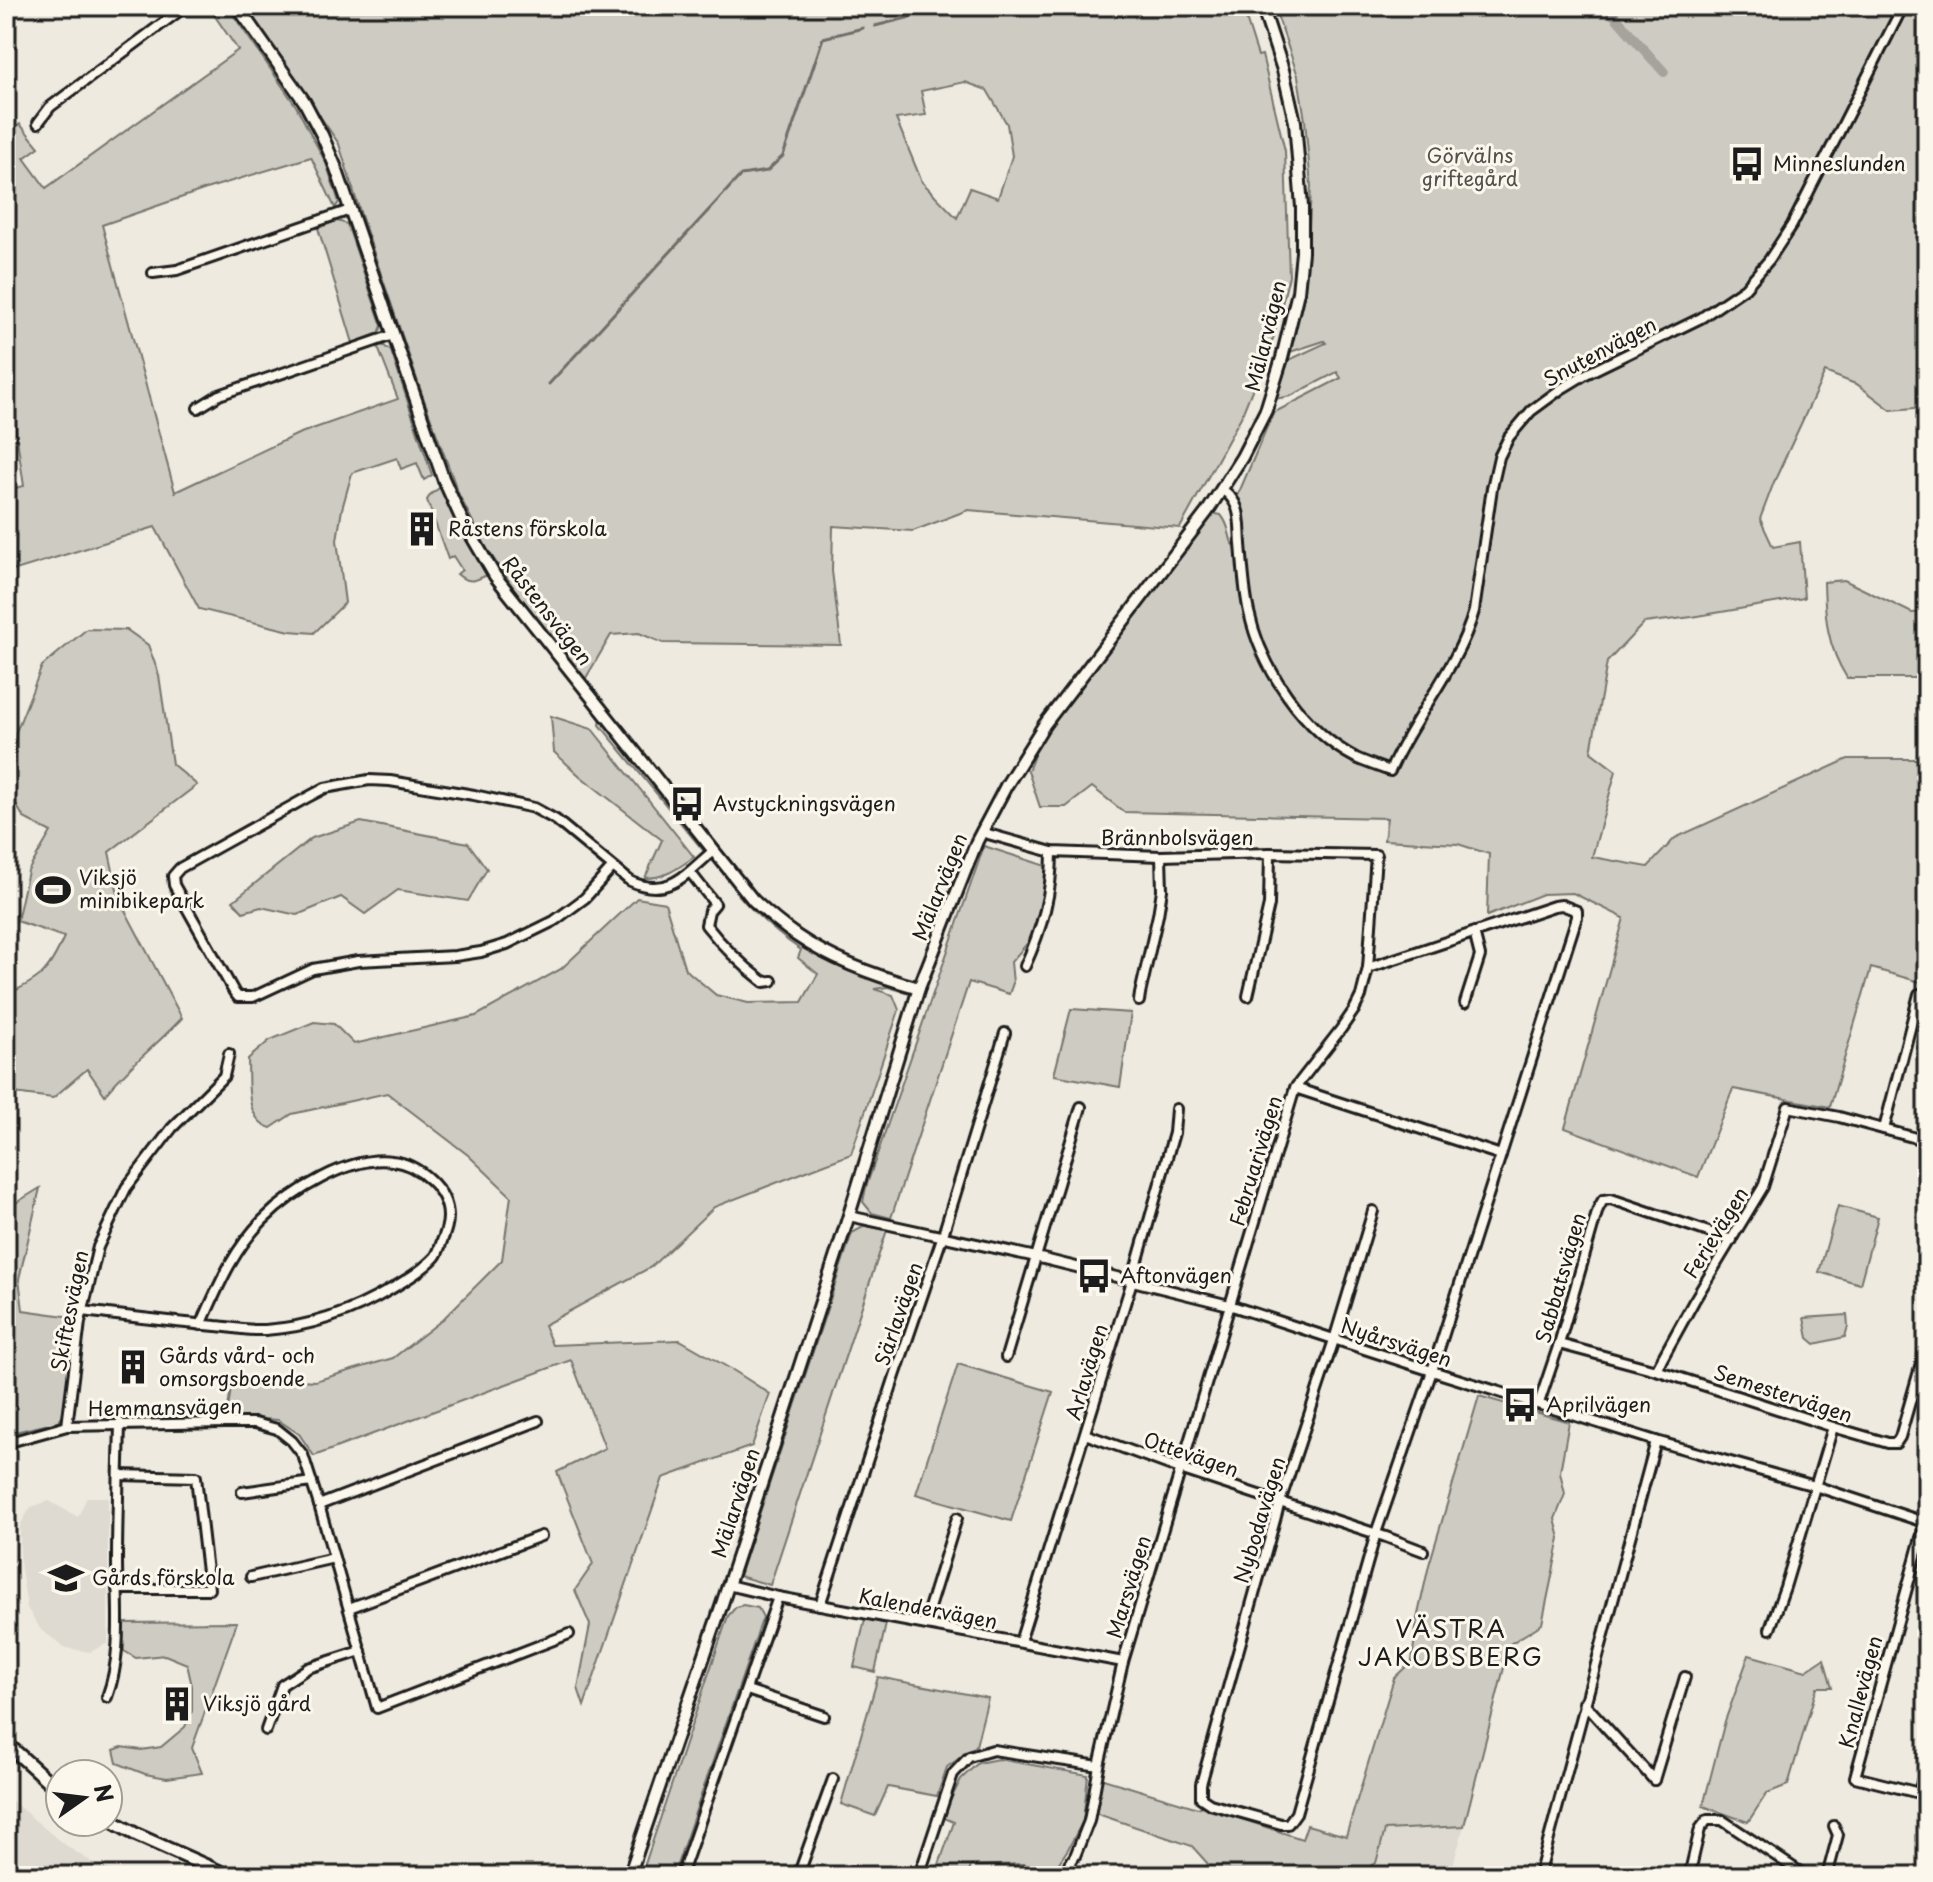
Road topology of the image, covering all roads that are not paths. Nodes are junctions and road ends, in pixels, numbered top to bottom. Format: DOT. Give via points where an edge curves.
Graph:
graph roads {
  1 [pos="186,6"];
  2 [pos="237,6"];
  3 [pos="1262,6"];
  4 [pos="1903,6"];
  5 [pos="38,123"];
  6 [pos="350,210"];
  7 [pos="153,273"];
  8 [pos="393,335"];
  9 [pos="198,408"];
  10 [pos="1221,489"];
  11 [pos="981,832"];
  12 [pos="713,851"];
  13 [pos="1052,852"];
  14 [pos="1270,853"];
  15 [pos="1376,855"];
  16 [pos="1161,856"];
  17 [pos="612,868"];
  18 [pos="690,872"];
  19 [pos="1474,932"];
  20 [pos="1025,966"];
  21 [pos="1368,968"];
  22 [pos="772,981"];
  23 [pos="919,988"];
  24 [pos="1919,994"];
  25 [pos="1248,996"];
  26 [pos="1139,1001"];
  27 [pos="1465,1003"];
  28 [pos="1005,1033"];
  29 [pos="229,1054"];
  30 [pos="1295,1088"];
  31 [pos="1081,1107"];
  32 [pos="1176,1109"];
  33 [pos="1884,1129"];
  34 [pos="1927,1141"];
  35 [pos="1501,1155"];
  36 [pos="1373,1211"];
  37 [pos="849,1216"];
  38 [pos="942,1238"];
  39 [pos="1732,1240"];
  40 [pos="1036,1257"];
  41 [pos="1132,1281"];
  42 [pos="1229,1305"];
  43 [pos="83,1311"];
  44 [pos="201,1325"];
  45 [pos="1334,1340"];
  46 [pos="1927,1343"];
  47 [pos="1559,1344"];
  48 [pos="1006,1357"];
  49 [pos="1656,1370"];
  50 [pos="1432,1371"];
  51 [pos="1539,1403"];
  52 [pos="538,1421"];
  53 [pos="120,1423"];
  54 [pos="67,1426"];
  55 [pos="1833,1427"];
  56 [pos="1085,1434"];
  57 [pos="1656,1441"];
  58 [pos="6,1443"];
  59 [pos="1180,1469"];
  60 [pos="119,1475"];
  61 [pos="312,1482"];
  62 [pos="1815,1486"];
  63 [pos="242,1492"];
  64 [pos="1280,1502"];
  65 [pos="319,1505"];
  66 [pos="957,1518"];
  67 [pos="1926,1523"];
  68 [pos="1376,1533"];
  69 [pos="541,1536"];
  70 [pos="1423,1551"];
  71 [pos="334,1558"];
  72 [pos="251,1577"];
  73 [pos="728,1585"];
  74 [pos="117,1589"];
  75 [pos="778,1597"];
  76 [pos="820,1605"];
  77 [pos="349,1608"];
  78 [pos="924,1624"];
  79 [pos="1770,1629"];
  80 [pos="569,1634"];
  81 [pos="1020,1642"];
  82 [pos="361,1651"];
  83 [pos="1123,1662"];
  84 [pos="1685,1677"];
  85 [pos="747,1690"];
  86 [pos="107,1697"];
  87 [pos="1584,1703"];
  88 [pos="824,1716"];
  89 [pos="266,1730"];
  90 [pos="6,1743"];
  91 [pos="1927,1763"];
  92 [pos="1099,1766"];
  93 [pos="44,1777"];
  94 [pos="833,1779"];
  95 [pos="1834,1826"];
  96 [pos="124,1828"];
  97 [pos="229,1876"];
  98 [pos="626,1876"];
  99 [pos="681,1876"];
  100 [pos="798,1876"];
  101 [pos="919,1876"];
  102 [pos="1061,1876"];
  103 [pos="1539,1876"];
  104 [pos="1689,1876"];
  105 [pos="1806,1876"];
  106 [pos="1827,1876"];
  1 -- 5 [label="street" via="50,107"];
  2 -- 6 [label="street, Råstensvägen" via="304,101"];
  3 -- 10 [label="street, Mälarvägen" via="1295,122 1302,252 1298,292 1266,410"];
  4 -- 10 [label="street, Snutenvägen" via="1792,225 1745,288 1701,318 1561,389 1531,411 1509,437 1492,488 1470,625 1390,771 1355,758 1324,736 1277,680 1249,613 1236,506"];
  6 -- 7 [label="street" via="177,270"];
  6 -- 8 [label="street, Råstensvägen"];
  8 -- 9 [label="street" via="219,395"];
  8 -- 12 [label="street, Råstensvägen" via="443,478 495,576"];
  10 -- 11 [label="street, Mälarvägen" via="1044,725"];
  11 -- 13 [label="street, Brännbolsvägen"];
  11 -- 23 [label="street, Mälarvägen"];
  12 -- 18 [label="street"];
  12 -- 23 [label="street, Råstensvägen" via="753,900 797,936 843,961"];
  13 -- 16 [label="street, Brännbolsvägen"];
  13 -- 20 [label="street" via="1048,904"];
  14 -- 15 [label="street, Brännbolsvägen"];
  14 -- 16 [label="street, Brännbolsvägen"];
  14 -- 25 [label="street" via="1269,905"];
  15 -- 21 [label="street, Februarivägen"];
  16 -- 26 [label="street" via="1162,890"];
  17 -- 17 [label="street" via="534,808 369,780 325,788 173,876 234,992 253,997 313,969 455,956 507,944 564,914"];
  17 -- 18 [label="street" via="644,888 676,883"];
  18 -- 22 [label="street" via="715,904 706,925 742,965 764,982"];
  19 -- 21 [label="street"];
  19 -- 27 [label="street" via="1480,956"];
  19 -- 35 [label="street" via="1562,905 1577,911"];
  21 -- 30 [label="street, Februarivägen" via="1354,1010"];
  23 -- 37 [label="street, Mälarvägen"];
  24 -- 33 [label="street"];
  28 -- 38 [label="street, Särlavägen"];
  29 -- 43 [label="street, Skiftesvägen" via="224,1076 172,1128 126,1188 98,1247"];
  30 -- 35 [label="street"];
  30 -- 42 [label="street, Februarivägen"];
  31 -- 40 [label="street"];
  32 -- 41 [label="street, Arlavägen" via="1174,1133"];
  33 -- 34 [label="street, Ferievägen"];
  33 -- 39 [label="street, Ferievägen" via="1788,1107 1763,1187"];
  35 -- 50 [label="street"];
  36 -- 45 [label="street, Nybodavägen"];
  37 -- 38 [label="street, Nyårsvägen"];
  37 -- 73 [label="street, Mälarvägen"];
  38 -- 40 [label="street, Nyårsvägen"];
  38 -- 76 [label="street, Särlavägen"];
  39 -- 47 [label="street, Sabbatsvägen" via="1603,1200"];
  39 -- 49 [label="street, Ferievägen"];
  40 -- 41 [label="street, Nyårsvägen"];
  40 -- 48 [label="street"];
  41 -- 42 [label="street, Nyårsvägen"];
  41 -- 56 [label="street, Arlavägen"];
  42 -- 45 [label="street, Nyårsvägen"];
  42 -- 59 [label="street, Marsvägen"];
  43 -- 44 [label="street"];
  43 -- 54 [label="street, Skiftesvägen"];
  44 -- 44 [label="street" via="263,1330 356,1308 437,1255 448,1215 442,1196 413,1168 391,1161 360,1163 294,1193 242,1245"];
  45 -- 50 [label="street, Nyårsvägen"];
  45 -- 64 [label="street, Nybodavägen"];
  46 -- 55 [label="street, Semestervägen" via="1896,1443"];
  47 -- 49 [label="street, Semestervägen"];
  47 -- 51 [label="street, Sabbatsvägen"];
  49 -- 55 [label="street, Semestervägen"];
  50 -- 51 [label="street, Nyårsvägen"];
  50 -- 68 [label="street"];
  51 -- 57 [label="street, Nyårsvägen"];
  52 -- 65 [label="street"];
  53 -- 54 [label="street, Hemmansvägen"];
  53 -- 60 [label="street"];
  53 -- 61 [label="street, Hemmansvägen" via="255,1423 277,1429 303,1455"];
  54 -- 58 [label="street, Hemmansvägen"];
  55 -- 62 [label="street"];
  56 -- 59 [label="street, Ottevägen"];
  56 -- 81 [label="street, Arlavägen"];
  57 -- 62 [label="street, Nyårsvägen"];
  57 -- 87 [label="street"];
  59 -- 64 [label="street, Ottevägen"];
  59 -- 83 [label="street, Marsvägen"];
  60 -- 74 [label="street"];
  60 -- 74 [label="street" via="196,1477 209,1589"];
  61 -- 63 [label="street"];
  61 -- 65 [label="street, Hemmansvägen"];
  62 -- 67 [label="street, Nyårsvägen"];
  62 -- 79 [label="street"];
  64 -- 68 [label="street, Ottevägen"];
  64 -- 68 [label="street, Nybodavägen" via="1201,1784 1201,1798 1210,1804 1281,1824 1288,1824 1296,1813"];
  65 -- 71 [label="street, Hemmansvägen"];
  66 -- 78 [label="street"];
  67 -- 91 [label="street, Knallevägen" via="1855,1777 1919,1793"];
  68 -- 70 [label="street, Ottevägen"];
  69 -- 77 [label="street"];
  71 -- 72 [label="street"];
  71 -- 77 [label="street, Hemmansvägen"];
  73 -- 75 [label="street, Kalendervägen"];
  73 -- 98 [label="street, Mälarvägen"];
  74 -- 86 [label="street" via="117,1652"];
  75 -- 76 [label="street, Kalendervägen"];
  75 -- 85 [label="street"];
  76 -- 78 [label="street, Kalendervägen"];
  77 -- 82 [label="street, Hemmansvägen"];
  78 -- 81 [label="street, Kalendervägen"];
  80 -- 82 [label="street, Hemmansvägen" via="377,1708"];
  81 -- 83 [label="street, Kalendervägen"];
  82 -- 89 [label="street" via="308,1668 282,1685"];
  83 -- 92 [label="street, Marsvägen"];
  84 -- 87 [label="street" via="1654,1780"];
  85 -- 88 [label="street"];
  85 -- 99 [label="street"];
  87 -- 103 [label="street"];
  90 -- 93 [label="main road"];
  92 -- 101 [label="street" via="993,1750 969,1757 953,1774"];
  92 -- 102 [label="street, Marsvägen" via="1089,1821"];
  94 -- 100 [label="street"];
  95 -- 106 [label="street" via="1838,1835"];
  96 -- 97 [label="main road"];
  104 -- 105 [label="street" via="1707,1820 1722,1820"];
}
